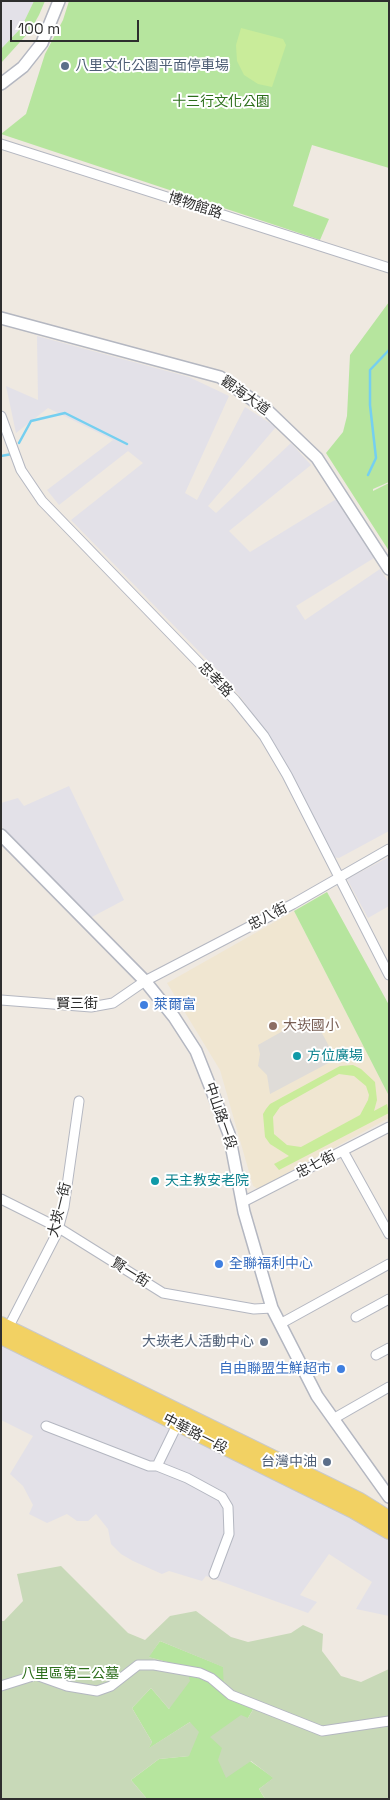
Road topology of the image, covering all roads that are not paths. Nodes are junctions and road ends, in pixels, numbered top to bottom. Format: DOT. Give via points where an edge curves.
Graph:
graph roads {
  1 [pos="59,1"];
  2 [pos="1,84"];
  3 [pos="1,144"];
  4 [pos="389,268"];
  5 [pos="1,318"];
  6 [pos="1,416"];
  7 [pos="389,569"];
  8 [pos="1,835"];
  9 [pos="389,849"];
  10 [pos="339,878"];
  11 [pos="389,975"];
  12 [pos="145,981"];
  13 [pos="1,1000"];
  14 [pos="79,1101"];
  15 [pos="389,1127"];
  16 [pos="343,1151"];
  17 [pos="1,1199"];
  18 [pos="243,1202"];
  19 [pos="59,1228"];
  20 [pos="389,1234"];
  21 [pos="389,1264"];
  22 [pos="389,1299"];
  23 [pos="272,1308"];
  24 [pos="356,1317"];
  25 [pos="280,1324"];
  26 [pos="3,1332"];
  27 [pos="389,1348"];
  28 [pos="376,1355"];
  29 [pos="389,1387"];
  30 [pos="333,1419"];
  31 [pos="178,1425"];
  32 [pos="46,1426"];
  33 [pos="157,1466"];
  34 [pos="389,1497"];
  35 [pos="389,1518"];
  36 [pos="389,1532"];
  37 [pos="214,1574"];
  38 [pos="1,1686"];
  39 [pos="389,1721"];
  1 -- 2 [label="main road" via="42,43 23,67"];
  3 -- 4 [label="street, 博物館路"];
  5 -- 7 [label="main road, 觀海大道" via="220,377 267,410 317,458"];
  6 -- 10 [label="street, 忠孝路" via="21,470 42,501 235,700 264,736"];
  8 -- 12 [label="main road, 中山路一段"];
  9 -- 10 [label="street, 忠八街"];
  10 -- 11 [label="street, 忠孝路"];
  10 -- 12 [label="street, 忠八街"];
  12 -- 13 [label="street, 賢三街" via="113,1002 91,1007"];
  12 -- 18 [label="main road, 中山路一段" via="196,1051 229,1134"];
  14 -- 19 [label="street, 大崁一街"];
  15 -- 16 [label="street, 忠七街"];
  16 -- 18 [label="street, 忠七街"];
  16 -- 20 [label="street"];
  17 -- 19 [label="street, 賢一街"];
  18 -- 23 [label="main road, 中山路一段"];
  19 -- 23 [label="street, 賢一街" via="162,1293 254,1309"];
  19 -- 26 [label="street, 大崁一街"];
  21 -- 25 [label="street"];
  22 -- 24 [label="street"];
  23 -- 25 [label="main road, 中山路一段"];
  25 -- 30 [label="main road, 中山路一段" via="317,1396"];
  26 -- 31 [label="main road, 中華路一段"];
  26 -- 35 [label="main road, 中華路一段" via="351,1496"];
  27 -- 28 [label="street"];
  29 -- 30 [label="street"];
  30 -- 34 [label="main road, 中山路一段"];
  31 -- 33 [label="street"];
  31 -- 36 [label="main road, 中華路一段"];
  32 -- 33 [label="street" via="149,1466"];
  33 -- 37 [label="street" via="222,1497 228,1507 229,1534"];
  38 -- 39 [label="street" via="36,1676 97,1691 111,1686 138,1665 154,1665 200,1673 231,1695 322,1732"];
}
